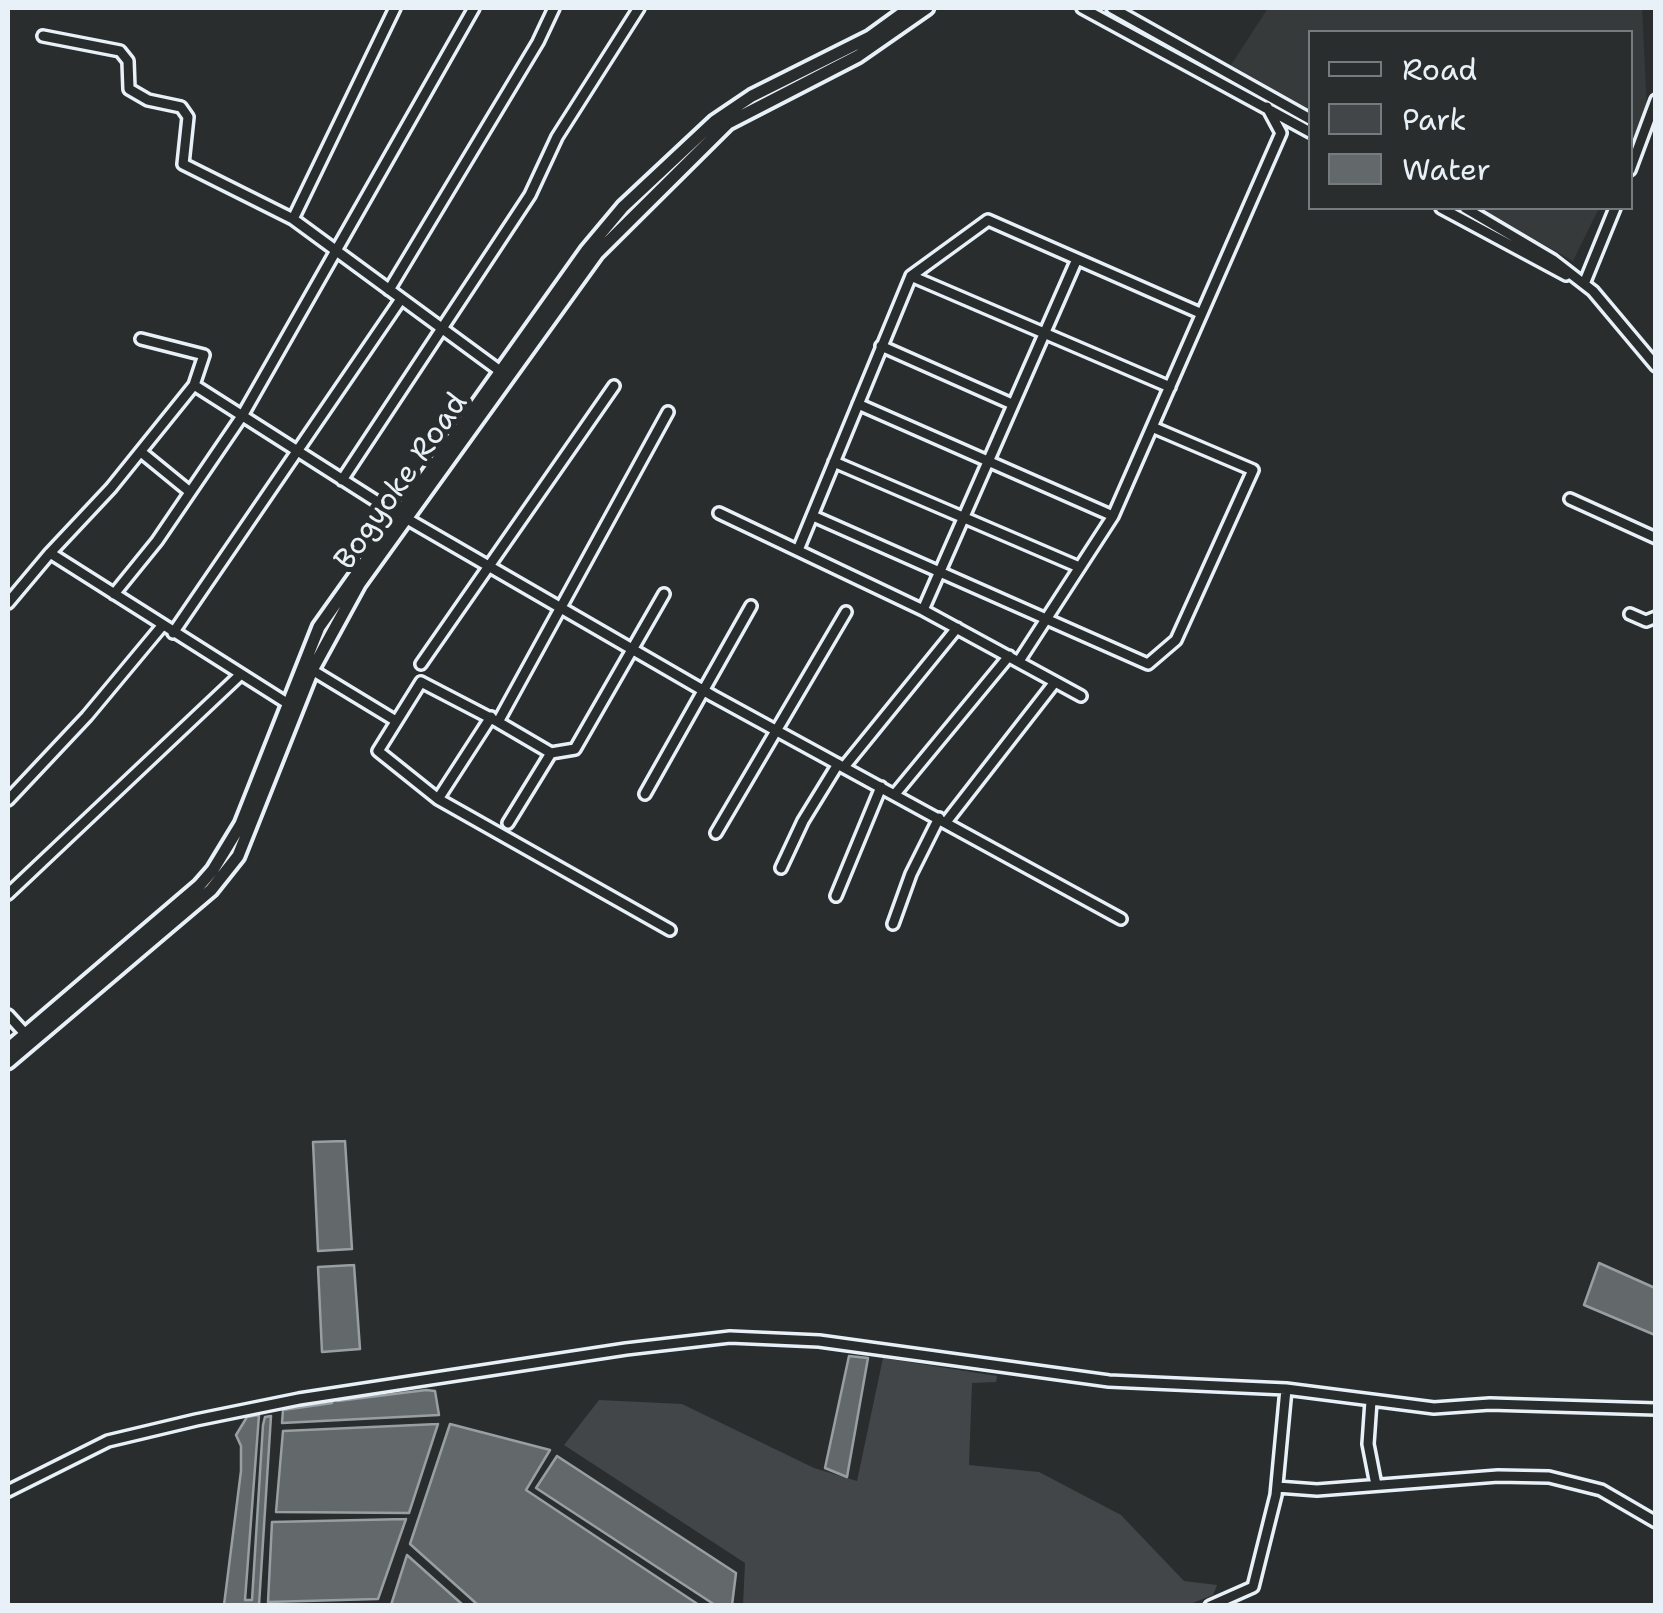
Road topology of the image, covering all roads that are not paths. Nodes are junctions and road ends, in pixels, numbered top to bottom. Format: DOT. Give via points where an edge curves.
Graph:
graph roads {
  1 [pos="395,8"];
  2 [pos="474,8"];
  3 [pos="554,8"];
  4 [pos="638,8"];
  5 [pos="910,8"];
  6 [pos="927,8"];
  7 [pos="1082,8"];
  8 [pos="1112,8"];
  9 [pos="1140,23"];
  10 [pos="1133,34"];
  11 [pos="42,36"];
  12 [pos="1200,55"];
  13 [pos="1193,66"];
  14 [pos="1656,100"];
  15 [pos="1267,107"];
  16 [pos="1308,117"];
  17 [pos="1308,131"];
  18 [pos="1633,162"];
  19 [pos="1445,210"];
  20 [pos="1468,210"];
  21 [pos="1615,210"];
  22 [pos="293,220"];
  23 [pos="1498,227"];
  24 [pos="1492,237"];
  25 [pos="334,249"];
  26 [pos="1077,259"];
  27 [pos="911,276"];
  28 [pos="1584,284"];
  29 [pos="389,290"];
  30 [pos="401,299"];
  31 [pos="1200,313"];
  32 [pos="441,328"];
  33 [pos="1046,333"];
  34 [pos="141,339"];
  35 [pos="881,346"];
  36 [pos="1656,366"];
  37 [pos="500,371"];
  38 [pos="194,386"];
  39 [pos="614,386"];
  40 [pos="1170,387"];
  41 [pos="858,404"];
  42 [pos="1012,404"];
  43 [pos="668,412"];
  44 [pos="242,416"];
  45 [pos="1152,428"];
  46 [pos="141,452"];
  47 [pos="297,452"];
  48 [pos="987,459"];
  49 [pos="834,462"];
  50 [pos="342,480"];
  51 [pos="190,492"];
  52 [pos="1570,499"];
  53 [pos="719,514"];
  54 [pos="814,516"];
  55 [pos="1112,516"];
  56 [pos="403,518"];
  57 [pos="964,518"];
  58 [pos="1656,538"];
  59 [pos="798,550"];
  60 [pos="50,552"];
  61 [pos="488,567"];
  62 [pos="1079,567"];
  63 [pos="939,574"];
  64 [pos="114,594"];
  65 [pos="664,594"];
  66 [pos="8,603"];
  67 [pos="751,606"];
  68 [pos="561,610"];
  69 [pos="923,610"];
  70 [pos="846,612"];
  71 [pos="1630,614"];
  72 [pos="1656,616"];
  73 [pos="1042,620"];
  74 [pos="162,626"];
  75 [pos="957,628"];
  76 [pos="173,633"];
  77 [pos="633,651"];
  78 [pos="1009,656"];
  79 [pos="1019,662"];
  80 [pos="420,664"];
  81 [pos="312,670"];
  82 [pos="240,675"];
  83 [pos="1055,682"];
  84 [pos="702,690"];
  85 [pos="1081,696"];
  86 [pos="292,707"];
  87 [pos="495,719"];
  88 [pos="396,721"];
  89 [pos="776,730"];
  90 [pos="551,753"];
  91 [pos="841,765"];
  92 [pos="881,786"];
  93 [pos="644,794"];
  94 [pos="895,794"];
  95 [pos="438,799"];
  96 [pos="8,800"];
  97 [pos="943,820"];
  98 [pos="508,824"];
  99 [pos="716,833"];
  100 [pos="781,868"];
  101 [pos="8,894"];
  102 [pos="836,896"];
  103 [pos="1120,918"];
  104 [pos="893,924"];
  105 [pos="670,930"];
  106 [pos="8,1015"];
  107 [pos="30,1039"];
  108 [pos="8,1049"];
  109 [pos="8,1062"];
  110 [pos="1286,1389"];
  111 [pos="1371,1401"];
  112 [pos="1656,1410"];
  113 [pos="1376,1485"];
  114 [pos="1276,1487"];
  115 [pos="8,1491"];
  116 [pos="1656,1522"];
  117 [pos="1210,1606"];
  1 -- 22 [label="street"];
  2 -- 25 [label="street"];
  3 -- 29 [label="street"];
  4 -- 32 [label="street" via="557,138 530,195"];
  5 -- 37 [label="main road, Bogyoke Road" via="870,37 714,121 623,207"];
  6 -- 56 [label="main road, Bogyoke Road" via="858,56 754,106 672,174 598,253"];
  7 -- 10 [label="street"];
  8 -- 9 [label="street"];
  9 -- 10 [label="street"];
  9 -- 12 [label="street"];
  10 -- 13 [label="street"];
  11 -- 22 [label="street" via="120,51 128,61 129,89 181,106 188,118 183,164"];
  12 -- 13 [label="street"];
  12 -- 16 [label="street"];
  13 -- 15 [label="street"];
  14 -- 18 [label="street"];
  15 -- 17 [label="street"];
  15 -- 31 [label="street" via="1281,132"];
  19 -- 24 [label="street"];
  20 -- 23 [label="street"];
  21 -- 28 [label="street"];
  22 -- 25 [label="street"];
  23 -- 24 [label="street"];
  23 -- 28 [label="street"];
  24 -- 28 [label="street"];
  25 -- 29 [label="street"];
  25 -- 44 [label="street"];
  26 -- 27 [label="street" via="988,220"];
  26 -- 31 [label="street"];
  26 -- 33 [label="street"];
  27 -- 33 [label="street"];
  27 -- 35 [label="street"];
  28 -- 36 [label="street"];
  29 -- 30 [label="street"];
  30 -- 32 [label="street"];
  30 -- 47 [label="street"];
  31 -- 40 [label="street"];
  32 -- 37 [label="street"];
  32 -- 50 [label="street"];
  33 -- 40 [label="street"];
  33 -- 42 [label="street"];
  34 -- 38 [label="street" via="204,355"];
  35 -- 41 [label="street"];
  35 -- 42 [label="street"];
  37 -- 56 [label="main road, Bogyoke Road"];
  38 -- 44 [label="street"];
  38 -- 46 [label="street"];
  39 -- 61 [label="street"];
  40 -- 45 [label="street"];
  41 -- 48 [label="street"];
  41 -- 49 [label="street"];
  42 -- 48 [label="street"];
  43 -- 68 [label="street"];
  44 -- 47 [label="street"];
  44 -- 51 [label="street"];
  45 -- 55 [label="street"];
  45 -- 73 [label="street" via="1253,470 1176,640 1148,664"];
  46 -- 51 [label="street"];
  46 -- 60 [label="street"];
  47 -- 50 [label="street"];
  47 -- 76 [label="street"];
  48 -- 55 [label="street"];
  48 -- 57 [label="street"];
  49 -- 54 [label="street"];
  49 -- 57 [label="street"];
  50 -- 56 [label="street"];
  51 -- 64 [label="street"];
  52 -- 58 [label="street"];
  53 -- 59 [label="street"];
  54 -- 59 [label="street"];
  54 -- 63 [label="street"];
  55 -- 62 [label="street"];
  56 -- 61 [label="street"];
  56 -- 81 [label="main road, Bogyoke Road"];
  56 -- 86 [label="main road, Bogyoke Road" via="318,627"];
  57 -- 62 [label="street"];
  57 -- 63 [label="street"];
  59 -- 69 [label="street"];
  60 -- 64 [label="street"];
  60 -- 66 [label="street"];
  61 -- 68 [label="street"];
  61 -- 80 [label="street"];
  62 -- 73 [label="street"];
  63 -- 69 [label="street"];
  63 -- 73 [label="street"];
  64 -- 74 [label="street"];
  65 -- 77 [label="street"];
  67 -- 84 [label="street"];
  68 -- 77 [label="street"];
  68 -- 87 [label="street"];
  69 -- 75 [label="street"];
  70 -- 89 [label="street"];
  71 -- 72 [label="street" via="1646,621"];
  73 -- 79 [label="street"];
  74 -- 76 [label="street"];
  74 -- 96 [label="street"];
  75 -- 78 [label="street"];
  75 -- 91 [label="street"];
  76 -- 82 [label="street"];
  77 -- 84 [label="street"];
  77 -- 90 [label="street" via="575,749"];
  78 -- 79 [label="street"];
  78 -- 94 [label="street"];
  79 -- 83 [label="street"];
  81 -- 86 [label="main road, Bogyoke Road"];
  81 -- 88 [label="street"];
  82 -- 86 [label="street"];
  82 -- 101 [label="street"];
  83 -- 85 [label="street"];
  83 -- 97 [label="street"];
  84 -- 89 [label="street"];
  84 -- 93 [label="street"];
  86 -- 107 [label="main road, Bogyoke Road" via="241,824 212,870"];
  87 -- 88 [label="street" via="422,682"];
  87 -- 90 [label="street"];
  87 -- 95 [label="street"];
  88 -- 95 [label="street" via="380,755"];
  89 -- 91 [label="street"];
  89 -- 99 [label="street"];
  90 -- 98 [label="street"];
  91 -- 92 [label="street"];
  91 -- 100 [label="street"];
  92 -- 94 [label="street"];
  92 -- 102 [label="street"];
  94 -- 97 [label="street"];
  95 -- 105 [label="street"];
  97 -- 103 [label="street"];
  97 -- 104 [label="street" via="911,874"];
  106 -- 107 [label="street"];
  107 -- 108 [label="main road, Bogyoke Road"];
  107 -- 109 [label="main road, Bogyoke Road"];
  110 -- 111 [label="street"];
  110 -- 114 [label="street"];
  110 -- 115 [label="street" via="1109,1381 819,1342 730,1337 626,1348 196,1420 108,1441"];
  111 -- 112 [label="street" via="1434,1408"];
  111 -- 113 [label="street" via="1368,1444"];
  113 -- 114 [label="street"];
  113 -- 116 [label="street" via="1550,1478 1601,1490"];
  114 -- 117 [label="street" via="1253,1587"];
}
